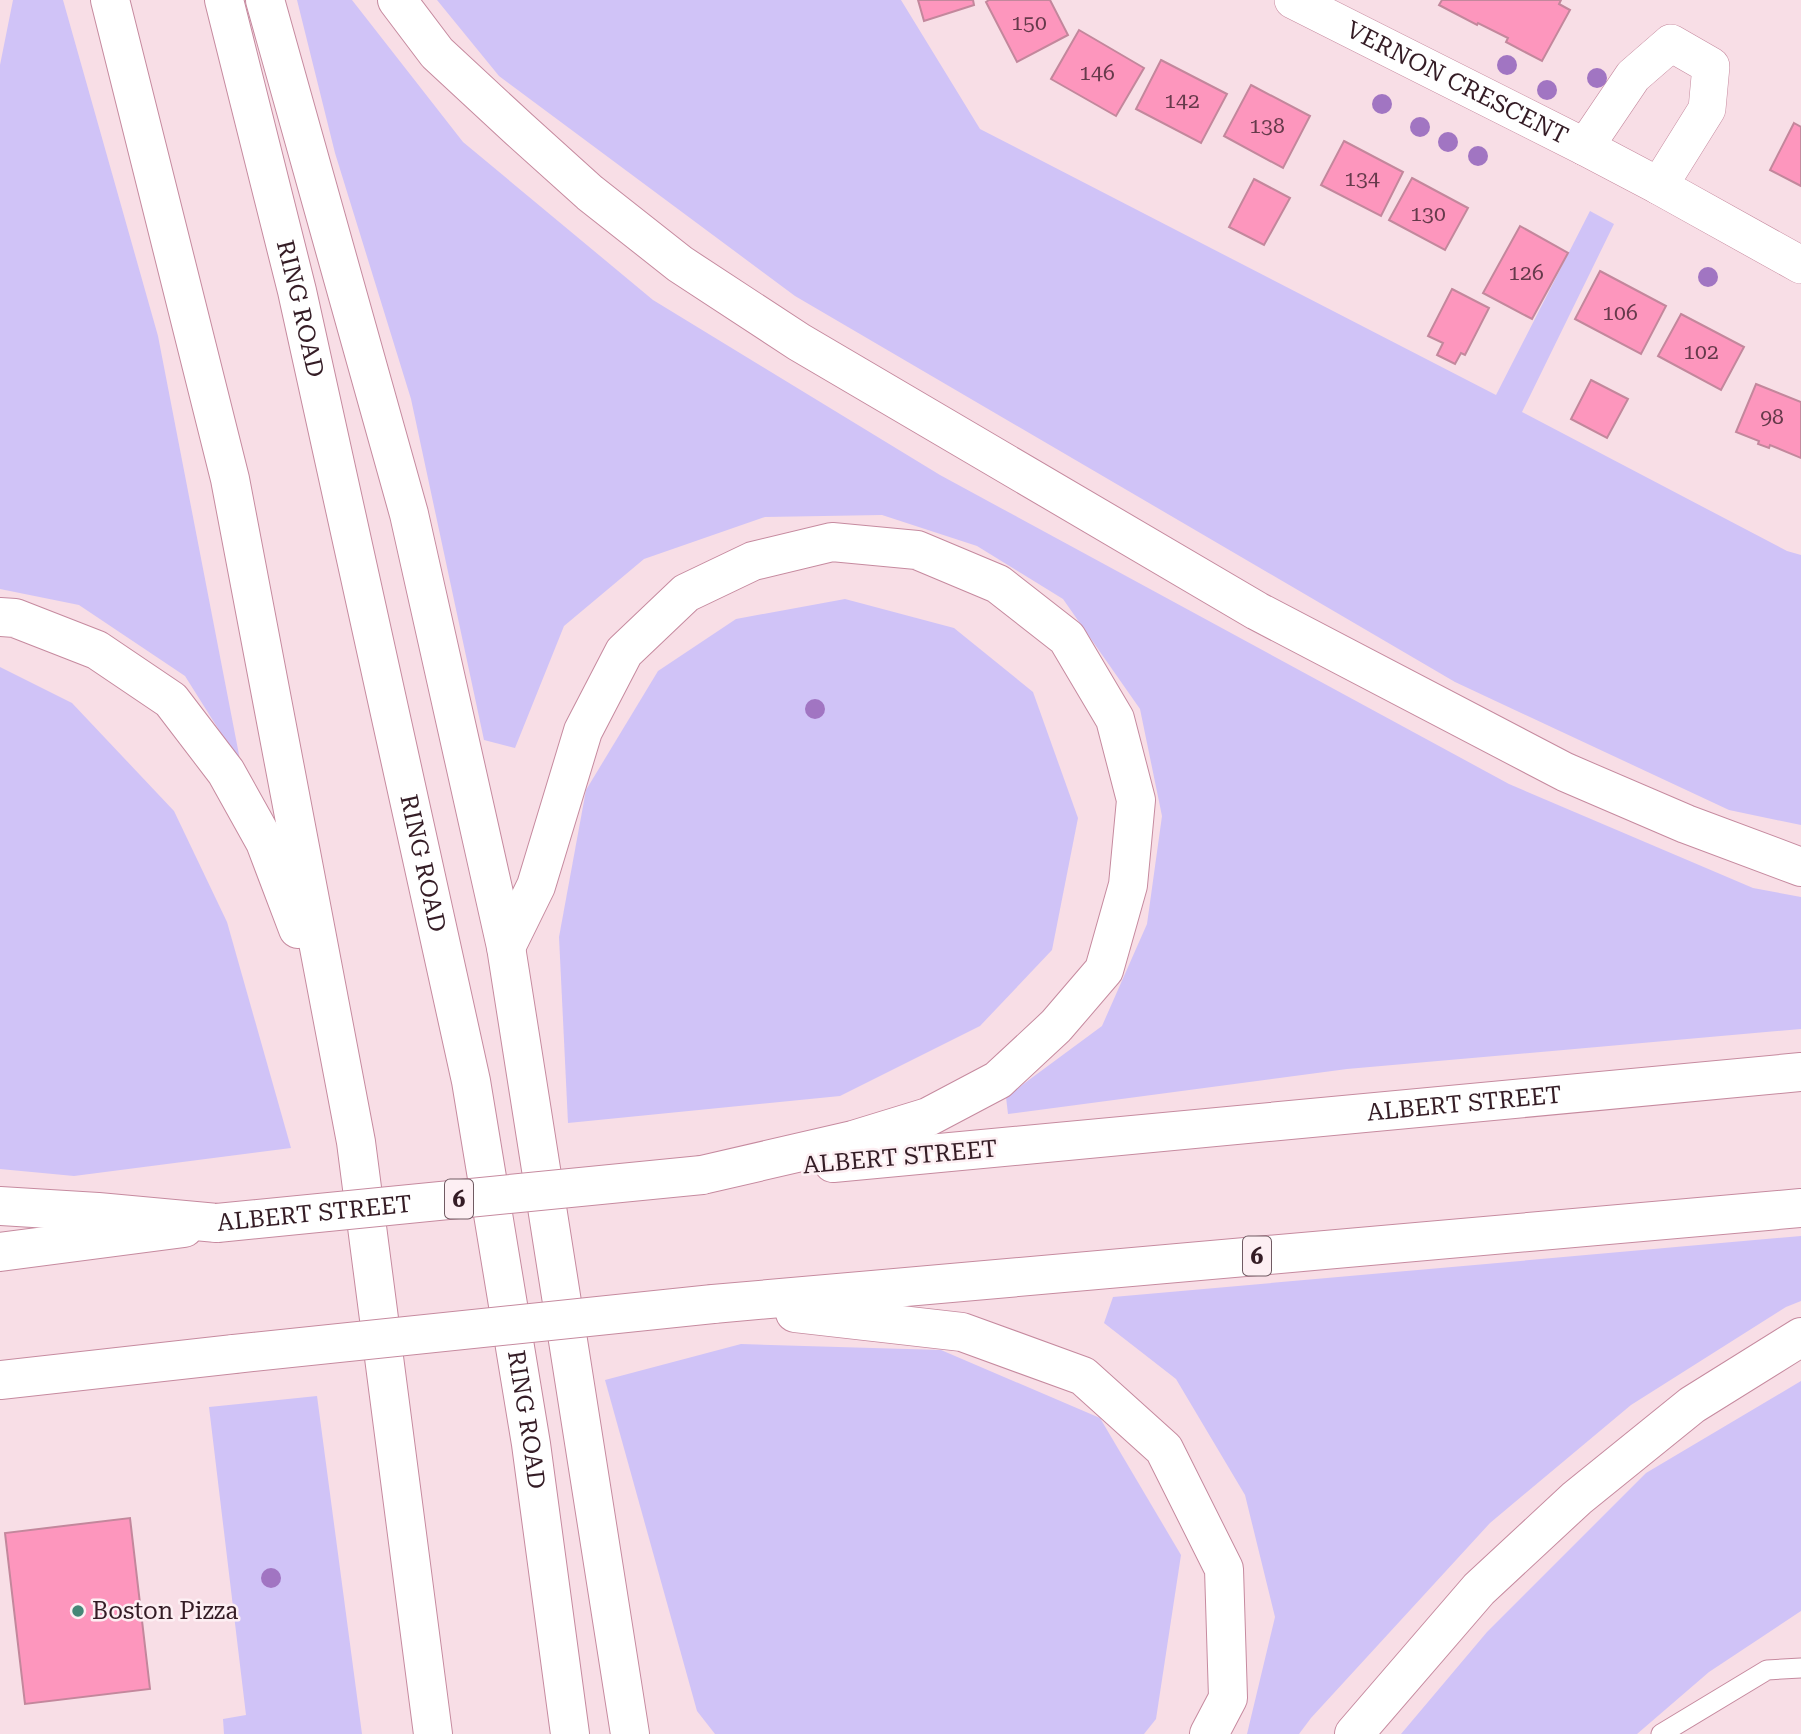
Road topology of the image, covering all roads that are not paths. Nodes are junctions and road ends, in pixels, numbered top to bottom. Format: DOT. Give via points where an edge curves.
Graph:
graph roads {
  1 [pos="110,0"];
  2 [pos="224,0"];
  3 [pos="265,0"];
  4 [pos="397,0"];
  5 [pos="1293,0"];
  6 [pos="1585,147"];
  7 [pos="1659,186"];
  8 [pos="1801,265"];
  9 [pos="0,617"];
  10 [pos="1801,867"];
  11 [pos="506,947"];
  12 [pos="1801,1072"];
  13 [pos="356,1142"];
  14 [pos="702,1175"];
  15 [pos="0,1206"];
  16 [pos="1801,1208"];
  17 [pos="217,1223"];
  18 [pos="0,1252"];
  19 [pos="713,1304"];
  20 [pos="1801,1337"];
  21 [pos="0,1380"];
  22 [pos="1801,1668"];
  23 [pos="635,1726"];
  24 [pos="433,1734"];
  25 [pos="570,1734"];
  26 [pos="1209,1734"];
  27 [pos="1354,1734"];
  28 [pos="1661,1734"];
  1 -- 13 [label="main road" via="230,479"];
  2 -- 25 [label="main road, RING ROAD" via="300,305 471,1081 531,1444"];
  3 -- 11 [label="main road" via="409,514"];
  4 -- 10 [label="main road" via="438,53 590,193 680,264 799,342 1269,617 1565,772"];
  5 -- 6 [label="street, VERNON CRESCENT"];
  6 -- 7 [label="street, VERNON CRESCENT"];
  6 -- 7 [label="street, VERNON CRESCENT" via="1633,76 1671,43 1711,66 1707,109"];
  7 -- 8 [label="street, VERNON CRESCENT"];
  9 -- 13 [label="main road" via="15,618 97,650 171,700 226,772 265,842 309,960"];
  11 -- 14 [label="main road" via="536,886 583,730 624,652 686,593 753,561 832,542 917,550 998,584 1067,638 1115,719 1136,800 1128,885 1104,970 1056,1026 998,1080 928,1117 853,1140"];
  11 -- 23 [label="main road"];
  12 -- 14 [label="main road, ALBERT STREET / 6"];
  13 -- 24 [label="main road"];
  14 -- 17 [label="main road, ALBERT STREET / 6, bridge"];
  15 -- 17 [label="main road"];
  16 -- 19 [label="main road, 6"];
  17 -- 18 [label="main road, ALBERT STREET / 6"];
  19 -- 21 [label="main road, 6, bridge"];
  19 -- 26 [label="main road" via="962,1332 1083,1376 1164,1449 1224,1569 1228,1698"];
  20 -- 27 [label="main road" via="1692,1405 1577,1498 1479,1589"];
  22 -- 28 [label="lane" via="1768,1670"];
}
